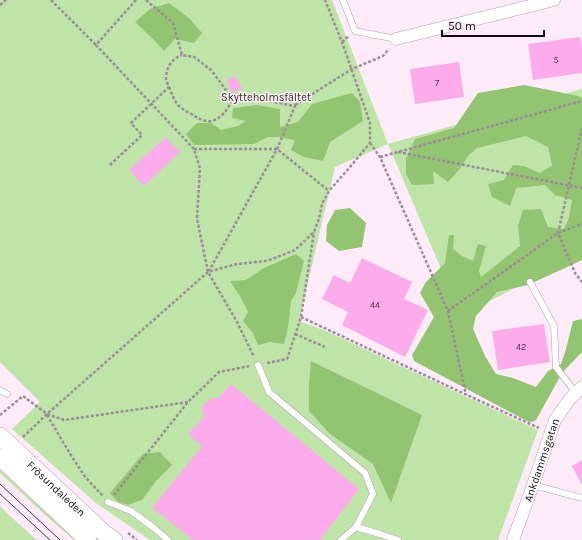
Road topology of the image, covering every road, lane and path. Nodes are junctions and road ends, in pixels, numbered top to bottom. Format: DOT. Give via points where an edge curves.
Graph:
graph roads {
  1 [pos="6,0"];
  2 [pos="51,0"];
  3 [pos="136,0"];
  4 [pos="146,0"];
  5 [pos="325,0"];
  6 [pos="343,0"];
  7 [pos="554,0"];
  8 [pos="0,6"];
  9 [pos="396,38"];
  10 [pos="96,45"];
  11 [pos="182,55"];
  12 [pos="352,69"];
  13 [pos="169,87"];
  14 [pos="232,98"];
  15 [pos="582,101"];
  16 [pos="151,104"];
  17 [pos="295,106"];
  18 [pos="582,128"];
  19 [pos="370,143"];
  20 [pos="194,149"];
  21 [pos="277,149"];
  22 [pos="398,152"];
  23 [pos="380,157"];
  24 [pos="110,166"];
  25 [pos="569,185"];
  26 [pos="582,188"];
  27 [pos="329,191"];
  28 [pos="582,224"];
  29 [pos="314,232"];
  30 [pos="558,233"];
  31 [pos="208,272"];
  32 [pos="530,282"];
  33 [pos="582,282"];
  34 [pos="448,311"];
  35 [pos="295,334"];
  36 [pos="325,347"];
  37 [pos="258,365"];
  38 [pos="0,390"];
  39 [pos="579,390"];
  40 [pos="7,394"];
  41 [pos="467,395"];
  42 [pos="47,414"];
  43 [pos="0,415"];
  44 [pos="551,433"];
  45 [pos="0,436"];
  46 [pos="23,437"];
  47 [pos="0,457"];
  48 [pos="533,485"];
  49 [pos="582,498"];
  50 [pos="108,502"];
  51 [pos="356,527"];
  52 [pos="88,540"];
  53 [pos="114,540"];
  54 [pos="168,540"];
  55 [pos="341,540"];
  56 [pos="398,540"];
  57 [pos="513,540"];
  1 -- 8 [label="path"];
  2 -- 10 [label="path"];
  3 -- 10 [label="path"];
  4 -- 11 [label="path" via="173,23"];
  5 -- 12 [label="path"];
  6 -- 9 [label="lane" via="355,31"];
  7 -- 9 [label="street"];
  9 -- 12 [label="path" via="384,56"];
  10 -- 16 [label="path"];
  11 -- 13 [label="path" via="172,61 168,69 166,78"];
  11 -- 14 [label="path" via="194,57 211,70"];
  12 -- 17 [label="path"];
  12 -- 19 [label="path" via="370,123"];
  13 -- 14 [label="path" via="180,108 209,121 218,119 226,111"];
  13 -- 16 [label="path"];
  14 -- 17 [label="path" via="252,98"];
  15 -- 22 [label="path"];
  16 -- 20 [label="path"];
  16 -- 24 [label="path" via="131,123 142,135"];
  17 -- 21 [label="path"];
  18 -- 25 [label="path"];
  19 -- 23 [label="path"];
  19 -- 27 [label="path"];
  20 -- 21 [label="path"];
  20 -- 31 [label="path" via="200,168 197,219"];
  21 -- 27 [label="path"];
  21 -- 31 [label="path"];
  22 -- 23 [label="path"];
  22 -- 25 [label="path"];
  23 -- 34 [label="path"];
  25 -- 26 [label="path"];
  25 -- 30 [label="path"];
  27 -- 29 [label="path" via="322,204"];
  28 -- 30 [label="path"];
  29 -- 31 [label="path" via="295,250 267,261 237,264"];
  29 -- 41 [label="path" via="301,317"];
  30 -- 33 [label="path" via="575,273"];
  30 -- 34 [label="path"];
  31 -- 37 [label="path"];
  31 -- 42 [label="path"];
  32 -- 39 [label="lane" via="554,326 556,367"];
  34 -- 41 [label="path"];
  35 -- 36 [label="path"];
  37 -- 51 [label="lane" via="269,392 365,473 373,494"];
  38 -- 40 [label="lane"];
  39 -- 44 [label="street, Ankdammsgatan" via="555,420"];
  41 -- 44 [label="path"];
  42 -- 43 [label="path" via="23,396"];
  42 -- 46 [label="path"];
  42 -- 50 [label="path" via="86,478"];
  42 -- 50 [label="path" via="64,420 188,402"];
  44 -- 48 [label="street, Ankdammsgatan"];
  45 -- 53 [label="main road, Frösundaleden"];
  47 -- 52 [label="main road, Frösundaleden"];
  48 -- 49 [label="lane"];
  48 -- 57 [label="street, Ankdammsgatan"];
  50 -- 54 [label="lane" via="131,511"];
  51 -- 55 [label="lane"];
  51 -- 56 [label="lane"];
}
